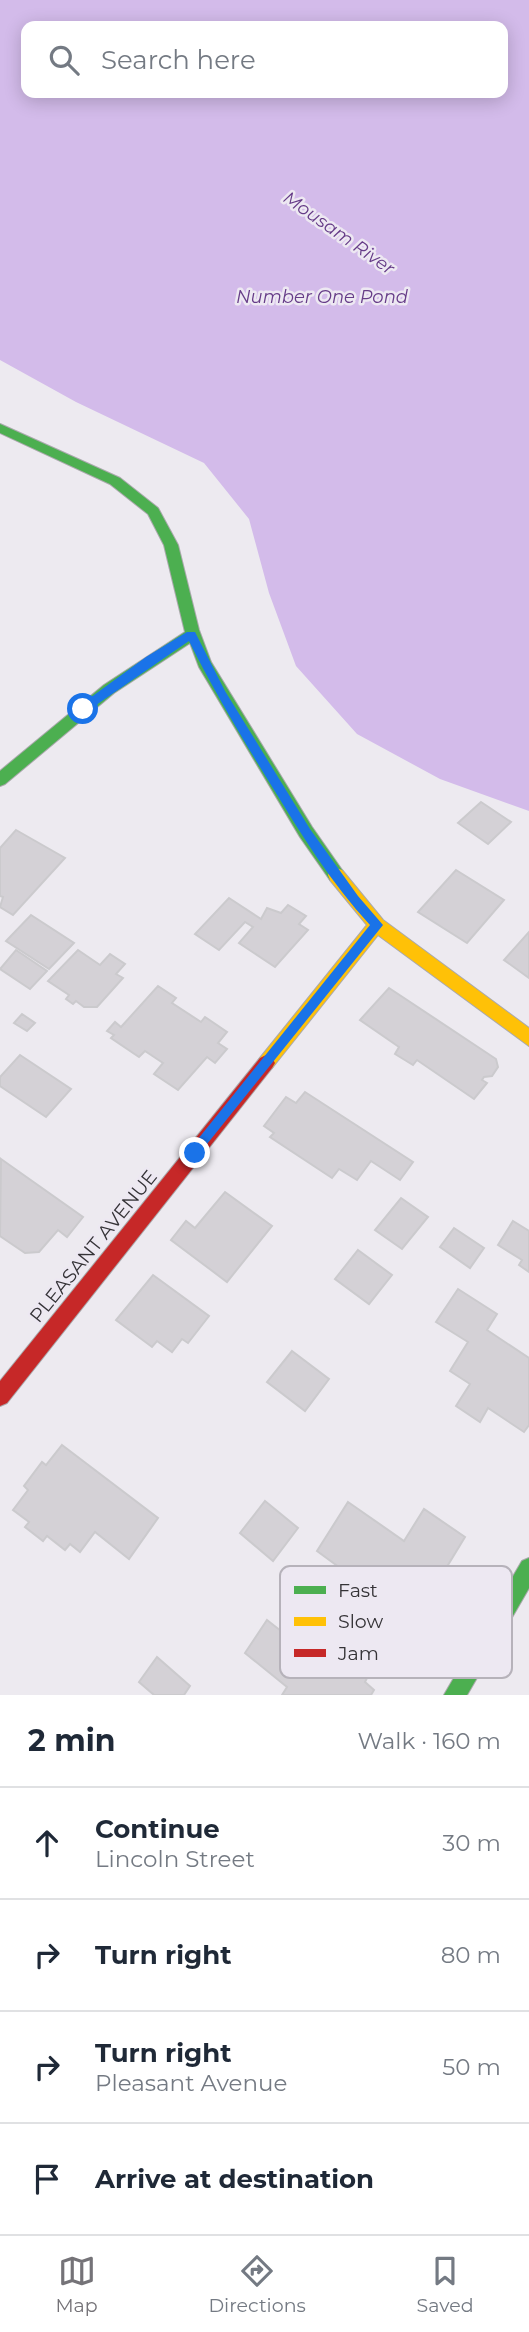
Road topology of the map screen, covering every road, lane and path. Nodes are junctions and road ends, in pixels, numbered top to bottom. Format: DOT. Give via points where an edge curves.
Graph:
graph roads {
  1 [pos="0,428"];
  2 [pos="191,635"];
  3 [pos="0,780"];
  4 [pos="377,925"];
  5 [pos="529,1038"];
  6 [pos="0,1396"];
  7 [pos="529,1569"];
  8 [pos="512,1598"];
  9 [pos="465,1678"];
  10 [pos="455,1695"];
  1 -- 2 [label="street" via="109,479 151,508 170,543"];
  2 -- 3 [label="street" via="109,689"];
  2 -- 4 [label="street" via="306,832"];
  4 -- 5 [label="street"];
  4 -- 6 [label="street, PLEASANT AVENUE"];
  7 -- 8 [label="street"];
  9 -- 10 [label="street"];
}
